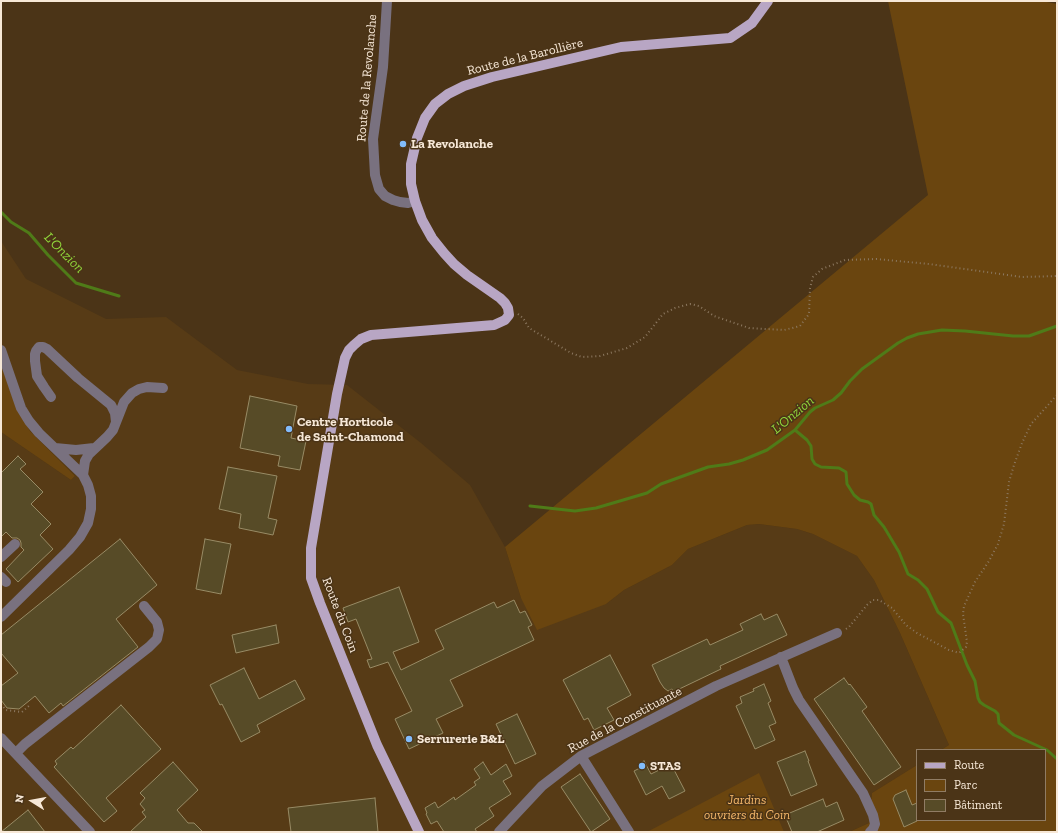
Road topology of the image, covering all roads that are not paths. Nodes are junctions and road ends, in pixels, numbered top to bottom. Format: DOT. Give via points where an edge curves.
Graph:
graph roads {
  1 [pos="387,1"];
  2 [pos="768,1"];
  3 [pos="415,202"];
  4 [pos="1,350"];
  5 [pos="163,388"];
  6 [pos="337,394"];
  7 [pos="51,397"];
  8 [pos="116,422"];
  9 [pos="55,448"];
  10 [pos="94,448"];
  11 [pos="83,475"];
  12 [pos="16,544"];
  13 [pos="1,557"];
  14 [pos="144,606"];
  15 [pos="1,617"];
  16 [pos="837,633"];
  17 [pos="781,657"];
  18 [pos="1,738"];
  19 [pos="16,753"];
  20 [pos="581,756"];
  21 [pos="90,832"];
  22 [pos="419,832"];
  23 [pos="499,832"];
  24 [pos="629,832"];
  25 [pos="870,832"];
  1 -- 3 [label="street, Route de la Revolanche" via="383,67 373,139 375,175 379,189 385,196 400,202"];
  2 -- 3 [label="main road, Route de la Barollière" via="752,23 730,38 621,47 492,77 448,94 435,104 425,118 417,138 411,184"];
  3 -- 6 [label="main road, Route de la Barollière" via="432,238 444,253 467,275 500,298 508,308 509,315 506,320 494,325 361,339 349,350 345,358"];
  4 -- 9 [label="street" via="21,408 39,433"];
  5 -- 8 [label="street" via="147,387 132,393 124,402"];
  6 -- 22 [label="main road, Route du Coin" via="311,548 311,578 377,745"];
  7 -- 8 [label="street" via="37,376 36,350 42,347 111,405"];
  8 -- 10 [label="street" via="113,430"];
  9 -- 10 [label="street"];
  9 -- 11 [label="street"];
  10 -- 11 [label="street" via="85,461"];
  11 -- 15 [label="street" via="91,496 91,509 88,523 80,537"];
  12 -- 13 [label="street"];
  14 -- 19 [label="street" via="157,622 157,639"];
  16 -- 17 [label="street, Rue de la Constituante"];
  17 -- 20 [label="street, Rue de la Constituante" via="716,686"];
  17 -- 25 [label="street" via="799,700 863,794 875,824"];
  18 -- 19 [label="street"];
  19 -- 21 [label="street"];
  20 -- 23 [label="street, Rue de la Constituante" via="542,786"];
  20 -- 24 [label="street"];
}
